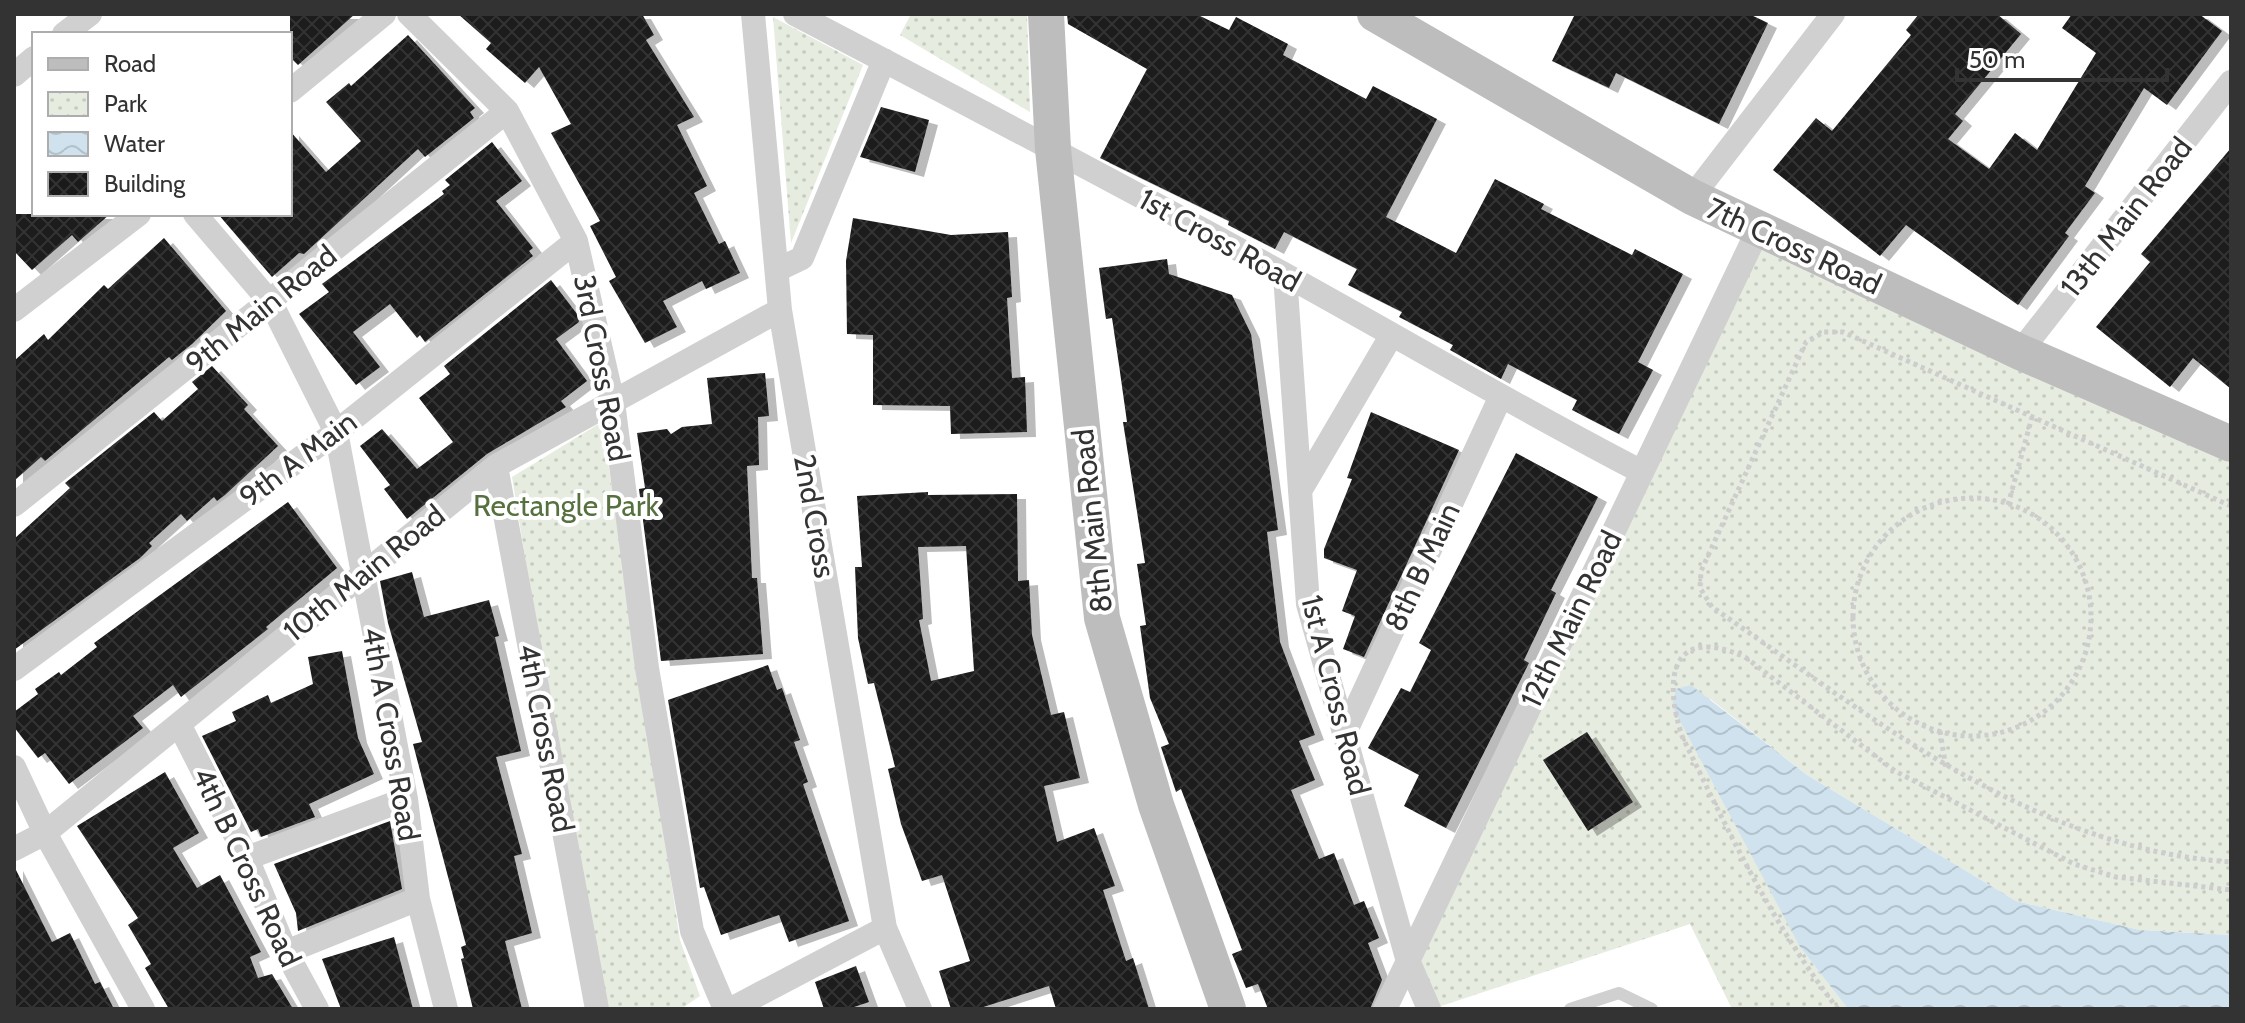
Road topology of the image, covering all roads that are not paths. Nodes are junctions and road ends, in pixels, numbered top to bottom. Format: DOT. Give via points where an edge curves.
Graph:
graph roads {
  1 [pos="90,14"];
  2 [pos="384,14"];
  3 [pos="409,14"];
  4 [pos="753,14"];
  5 [pos="795,14"];
  6 [pos="1046,14"];
  7 [pos="1375,14"];
  8 [pos="1833,14"];
  9 [pos="67,32"];
  10 [pos="32,60"];
  11 [pos="884,60"];
  12 [pos="14,75"];
  13 [pos="2231,82"];
  14 [pos="292,89"];
  15 [pos="507,111"];
  16 [pos="1053,149"];
  17 [pos="1692,197"];
  18 [pos="136,216"];
  19 [pos="197,216"];
  20 [pos="1758,230"];
  21 [pos="576,241"];
  22 [pos="777,270"];
  23 [pos="1285,275"];
  24 [pos="271,303"];
  25 [pos="14,310"];
  26 [pos="780,310"];
  27 [pos="1391,336"];
  28 [pos="2020,352"];
  29 [pos="1500,398"];
  30 [pos="613,402"];
  31 [pos="336,432"];
  32 [pos="2231,444"];
  33 [pos="496,466"];
  34 [pos="1642,472"];
  35 [pos="1300,491"];
  36 [pos="14,505"];
  37 [pos="362,575"];
  38 [pos="14,669"];
  39 [pos="179,724"];
  40 [pos="1344,735"];
  41 [pos="14,767"];
  42 [pos="406,799"];
  43 [pos="45,833"];
  44 [pos="14,849"];
  45 [pos="247,858"];
  46 [pos="418,899"];
  47 [pos="885,928"];
  48 [pos="286,952"];
  49 [pos="1407,958"];
  50 [pos="143,1009"];
  51 [pos="317,1009"];
  52 [pos="446,1009"];
  53 [pos="597,1009"];
  54 [pos="728,1009"];
  55 [pos="920,1009"];
  56 [pos="1228,1009"];
  57 [pos="1385,1009"];
  58 [pos="1429,1009"];
  59 [pos="1570,1009"];
  60 [pos="1652,1009"];
  1 -- 9 [label="street"];
  2 -- 14 [label="street"];
  3 -- 15 [label="street, 3rd Cross Road"];
  4 -- 22 [label="street, 2nd Cross"];
  5 -- 11 [label="street, 1st Cross Road"];
  6 -- 16 [label="street, 8th Main Road"];
  7 -- 17 [label="street, 7th Cross Road"];
  8 -- 17 [label="street"];
  10 -- 12 [label="street"];
  11 -- 16 [label="street, 1st Cross Road"];
  11 -- 22 [label="street" via="802,258"];
  13 -- 28 [label="street, 13th Main Road"];
  15 -- 21 [label="street, 3rd Cross Road"];
  15 -- 24 [label="street, 9th Main Road"];
  16 -- 23 [label="street, 1st Cross Road"];
  16 -- 56 [label="street, 8th Main Road" via="1102,618 1156,805"];
  17 -- 20 [label="street, 7th Cross Road"];
  18 -- 25 [label="street"];
  19 -- 24 [label="street, 4th A Cross Road"];
  20 -- 28 [label="street, 7th Cross Road"];
  20 -- 34 [label="street, 12th Main Road"];
  21 -- 30 [label="street, 3rd Cross Road"];
  21 -- 31 [label="street, 9th A Main"];
  22 -- 26 [label="street, 2nd Cross"];
  23 -- 27 [label="street, 1st Cross Road"];
  23 -- 35 [label="street, 1st A Cross Road"];
  24 -- 31 [label="street, 4th A Cross Road"];
  24 -- 36 [label="street, 9th Main Road"];
  26 -- 30 [label="street, 10th Main Road"];
  26 -- 47 [label="street, 2nd Cross"];
  27 -- 29 [label="street, 1st Cross Road"];
  27 -- 35 [label="street"];
  28 -- 32 [label="street, 7th Cross Road"];
  29 -- 34 [label="street, 1st Cross Road"];
  29 -- 40 [label="street, 8th B Main"];
  30 -- 33 [label="street, 10th Main Road"];
  30 -- 54 [label="street, 3rd Cross Road" via="647,668 692,931"];
  31 -- 37 [label="street, 4th A Cross Road"];
  31 -- 38 [label="street, 9th A Main"];
  33 -- 37 [label="street, 10th Main Road"];
  33 -- 53 [label="street, 4th Cross Road"];
  34 -- 49 [label="street, 12th Main Road"];
  35 -- 40 [label="street, 1st A Cross Road" via="1308,604"];
  37 -- 39 [label="street, 10th Main Road"];
  37 -- 42 [label="street, 4th A Cross Road"];
  39 -- 43 [label="street, 10th Main Road"];
  39 -- 45 [label="street, 4th B Cross Road"];
  40 -- 49 [label="street, 1st A Cross Road"];
  41 -- 43 [label="street"];
  42 -- 45 [label="street"];
  42 -- 46 [label="street, 4th A Cross Road"];
  43 -- 44 [label="street, 10th Main Road"];
  43 -- 50 [label="street"];
  45 -- 48 [label="street, 4th B Cross Road"];
  46 -- 48 [label="street"];
  46 -- 52 [label="street, 4th A Cross Road"];
  47 -- 54 [label="street"];
  47 -- 55 [label="street, 2nd Cross"];
  48 -- 51 [label="street, 4th B Cross Road"];
  49 -- 57 [label="street, 12th Main Road"];
  49 -- 58 [label="street, 1st A Cross Road"];
  59 -- 60 [label="lane" via="1619,993"];
}
